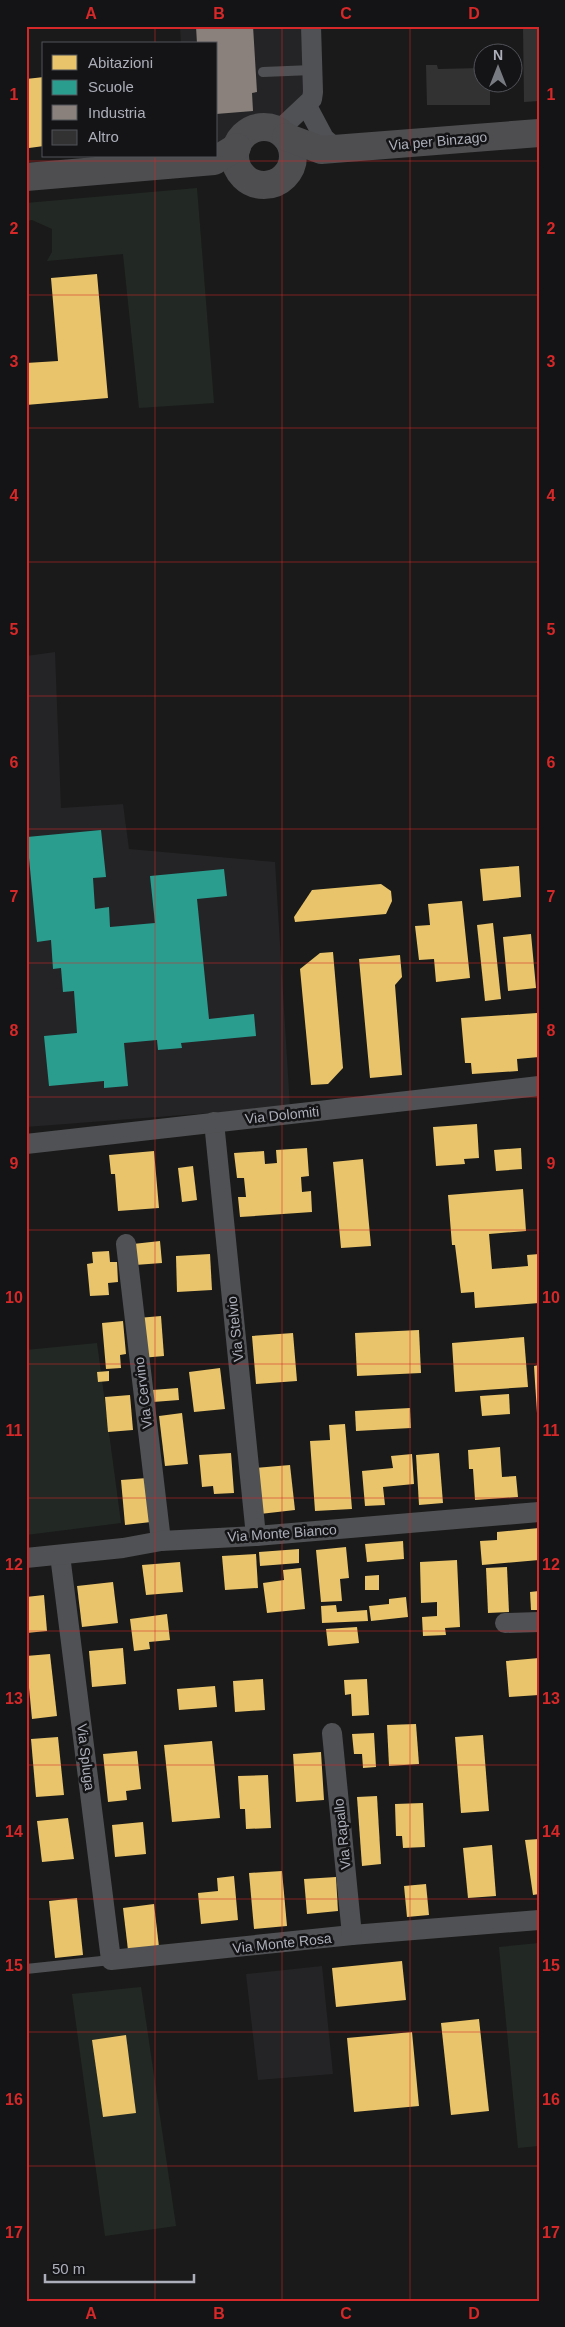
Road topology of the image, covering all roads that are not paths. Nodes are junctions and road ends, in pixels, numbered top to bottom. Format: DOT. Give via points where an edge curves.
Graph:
graph roads {
  1 [pos="311,26"];
  2 [pos="312,70"];
  3 [pos="263,72"];
  4 [pos="307,106"];
  5 [pos="539,133"];
  6 [pos="282,134"];
  7 [pos="329,150"];
  8 [pos="225,154"];
  9 [pos="218,155"];
  10 [pos="190,158"];
  11 [pos="292,163"];
  12 [pos="26,177"];
  13 [pos="539,1086"];
  14 [pos="214,1122"];
  15 [pos="26,1144"];
  16 [pos="126,1244"];
  17 [pos="539,1512"];
  18 [pos="256,1536"];
  19 [pos="161,1541"];
  20 [pos="60,1555"];
  21 [pos="26,1558"];
  22 [pos="539,1622"];
  23 [pos="506,1623"];
  24 [pos="332,1733"];
  25 [pos="539,1920"];
  26 [pos="352,1935"];
  27 [pos="111,1960"];
  28 [pos="26,1969"];
  1 -- 2 [label="street"];
  2 -- 3 [label="lane"];
  2 -- 4 [label="street" via="313,92"];
  4 -- 6 [label="street"];
  4 -- 7 [label="street"];
  5 -- 7 [label="main road, Via per Binzago"];
  6 -- 7 [label="main road, Via per Binzago"];
  6 -- 8 [label="main road, Via per Binzago" via="270,128 253,129"];
  6 -- 11 [label="main road" via="292,149"];
  7 -- 11 [label="main road, Via per Binzago"];
  8 -- 9 [label="main road, Via per Binzago"];
  8 -- 11 [label="main road, Via per Binzago" via="242,174 255,183 270,184 284,177"];
  10 -- 12 [label="main road, Via per Binzago"];
  13 -- 14 [label="street, Via Dolomiti"];
  14 -- 15 [label="street, Via Dolomiti"];
  14 -- 18 [label="street, Via Stelvio"];
  16 -- 19 [label="street, Via Cervino"];
  17 -- 18 [label="street, Via Monte Bianco"];
  18 -- 19 [label="street, Via Monte Bianco"];
  19 -- 20 [label="street, Via Monte Bianco"];
  20 -- 21 [label="street, Via Monte Bianco"];
  20 -- 27 [label="street, Via Spluga"];
  22 -- 23 [label="street"];
  24 -- 26 [label="street, Via Rapallo"];
  25 -- 26 [label="street, Via Monte Rosa"];
  26 -- 27 [label="street, Via Monte Rosa"];
  27 -- 28 [label="lane, Via Monte Rosa"];
}
